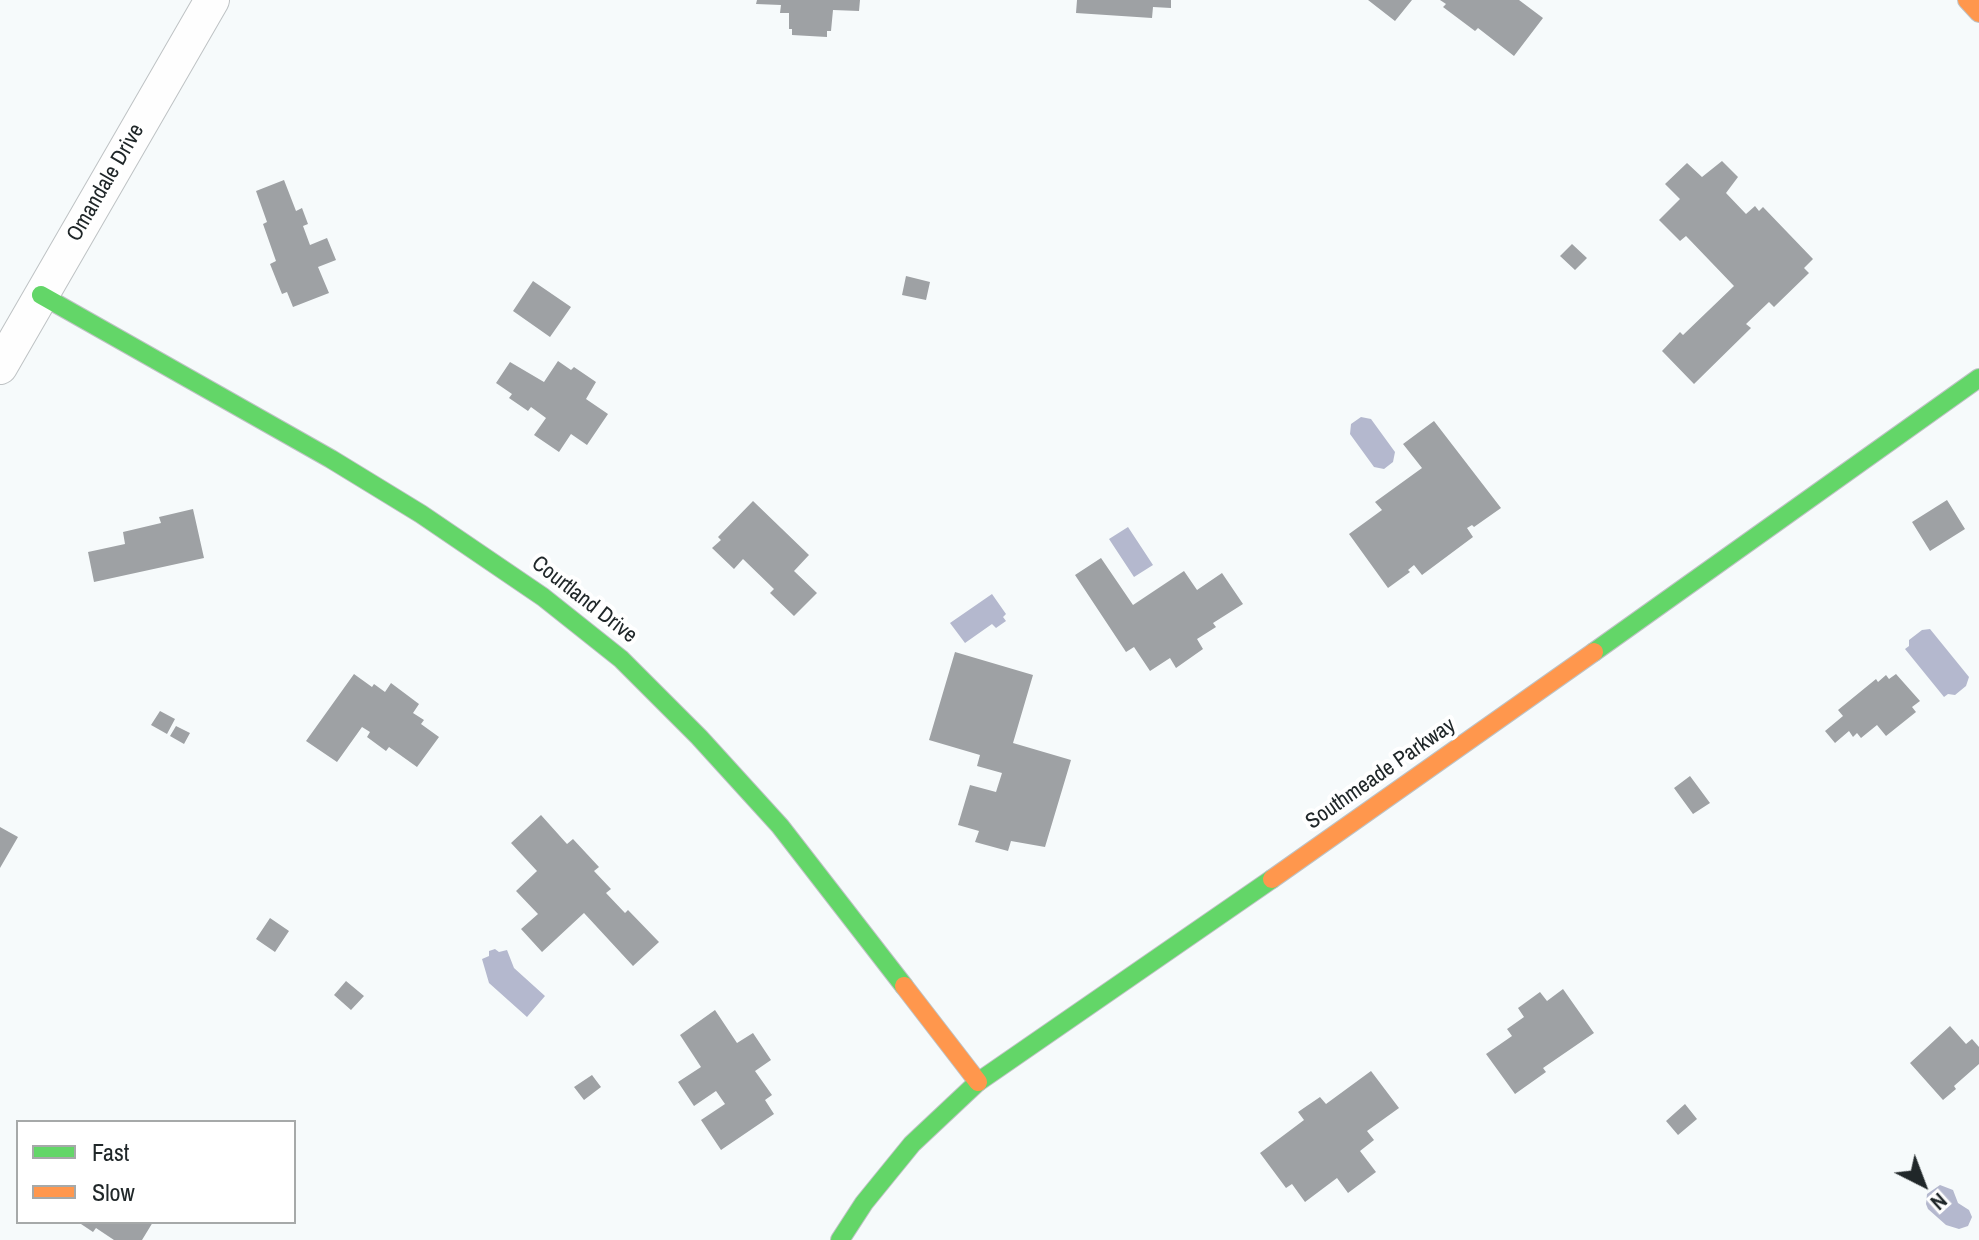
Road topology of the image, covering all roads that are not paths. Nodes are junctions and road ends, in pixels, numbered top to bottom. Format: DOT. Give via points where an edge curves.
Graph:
graph roads {
  1 [pos="212,0"];
  2 [pos="1967,0"];
  3 [pos="1979,13"];
  4 [pos="41,295"];
  5 [pos="0,367"];
  6 [pos="1979,378"];
  7 [pos="978,1082"];
  8 [pos="840,1240"];
  1 -- 4 [label="street, Omandale Drive"];
  2 -- 3 [label="street"];
  4 -- 5 [label="street, Omandale Drive"];
  4 -- 7 [label="street, Courtland Drive" via="421,514 601,642 658,694 780,826"];
  6 -- 7 [label="street, Southmeade Parkway"];
  7 -- 8 [label="street, Southmeade Parkway" via="912,1144"];
}
